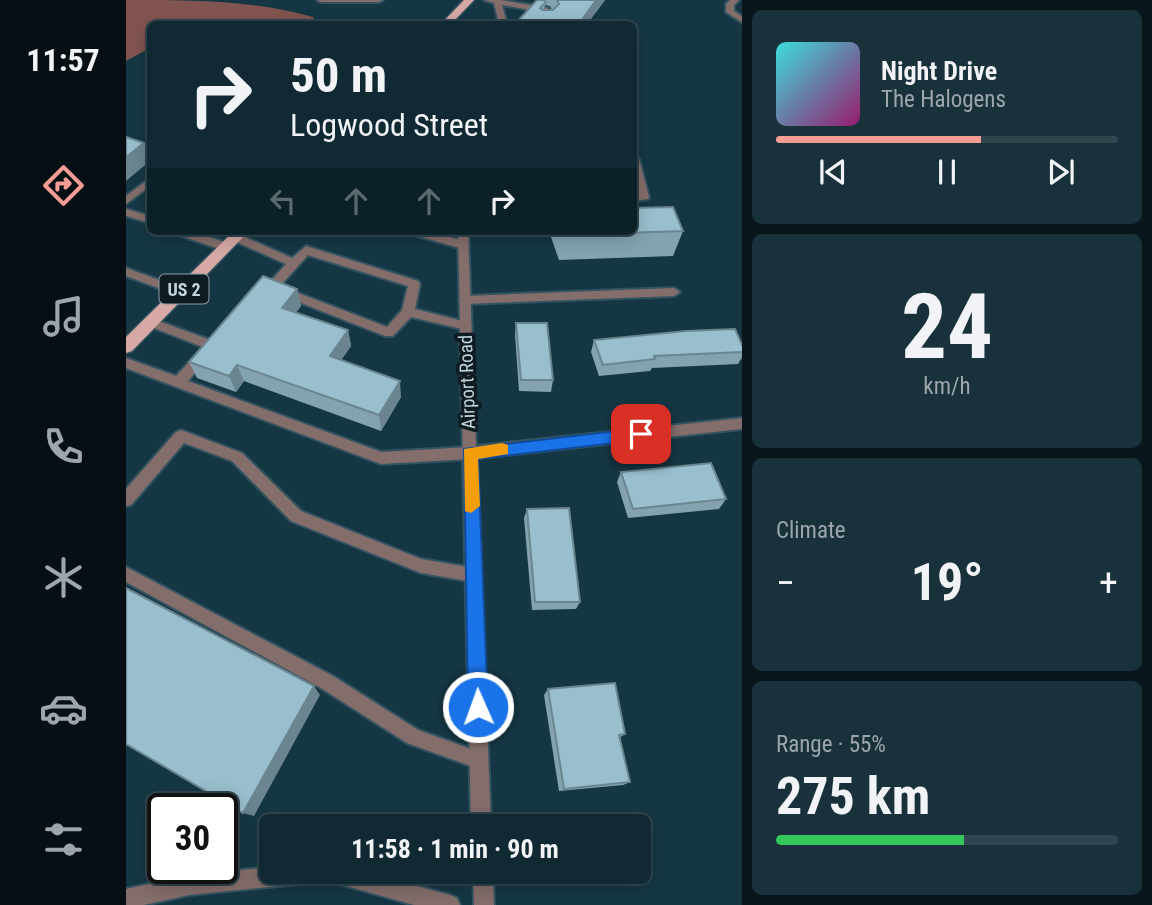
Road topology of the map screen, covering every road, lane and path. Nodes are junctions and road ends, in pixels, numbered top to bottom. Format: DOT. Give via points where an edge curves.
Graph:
graph roads {
  1 [pos="321,0"];
  2 [pos="379,0"];
  3 [pos="469,0"];
  4 [pos="488,0"];
  5 [pos="735,0"];
  6 [pos="498,2"];
  7 [pos="742,20"];
  8 [pos="449,21"];
  9 [pos="502,21"];
  10 [pos="548,21"];
  11 [pos="126,141"];
  12 [pos="147,148"];
  13 [pos="637,170"];
  14 [pos="147,184"];
  15 [pos="637,198"];
  16 [pos="126,201"];
  17 [pos="126,212"];
  18 [pos="147,219"];
  19 [pos="211,235"];
  20 [pos="442,235"];
  21 [pos="235,238"];
  22 [pos="463,238"];
  23 [pos="294,263"];
  24 [pos="126,272"];
  25 [pos="180,292"];
  26 [pos="674,292"];
  27 [pos="465,300"];
  28 [pos="408,312"];
  29 [pos="150,323"];
  30 [pos="466,326"];
  31 [pos="126,347"];
  32 [pos="126,363"];
  33 [pos="179,382"];
  34 [pos="742,423"];
  35 [pos="470,453"];
  36 [pos="126,500"];
  37 [pos="126,575"];
  38 [pos="474,575"];
  39 [pos="479,760"];
  40 [pos="481,814"];
  41 [pos="259,879"];
  42 [pos="370,884"];
  43 [pos="483,884"];
  44 [pos="126,899"];
  45 [pos="450,905"];
  46 [pos="484,905"];
  1 -- 2 [label="street"];
  3 -- 8 [label="main road"];
  4 -- 6 [label="street"];
  5 -- 7 [label="street" via="730,12"];
  6 -- 9 [label="street"];
  6 -- 10 [label="street" via="545,10 551,18"];
  11 -- 12 [label="street"];
  13 -- 15 [label="street" via="644,197"];
  14 -- 16 [label="street"];
  17 -- 18 [label="street"];
  19 -- 21 [label="street"];
  20 -- 22 [label="street"];
  21 -- 23 [label="street"];
  21 -- 25 [label="main road, US 2"];
  22 -- 27 [label="street, Airport Road"];
  23 -- 28 [label="street" via="306,250 414,285"];
  23 -- 28 [label="street" via="272,287 389,333"];
  24 -- 25 [label="street"];
  25 -- 29 [label="main road, US 2"];
  26 -- 27 [label="street"];
  27 -- 30 [label="street, Airport Road"];
  28 -- 30 [label="street"];
  29 -- 31 [label="main road, US 2"];
  29 -- 33 [label="street" via="212,345"];
  30 -- 35 [label="street, Airport Road"];
  32 -- 33 [label="street"];
  33 -- 35 [label="street" via="382,458"];
  34 -- 35 [label="street"];
  35 -- 38 [label="street, Airport Road"];
  36 -- 38 [label="street" via="180,436 237,457 296,516 421,566"];
  37 -- 39 [label="street" via="327,682 413,737"];
  38 -- 39 [label="street, Airport Road"];
  39 -- 40 [label="street, Airport Road"];
  41 -- 44 [label="street"];
  42 -- 45 [label="street"];
  43 -- 46 [label="street"];
}
